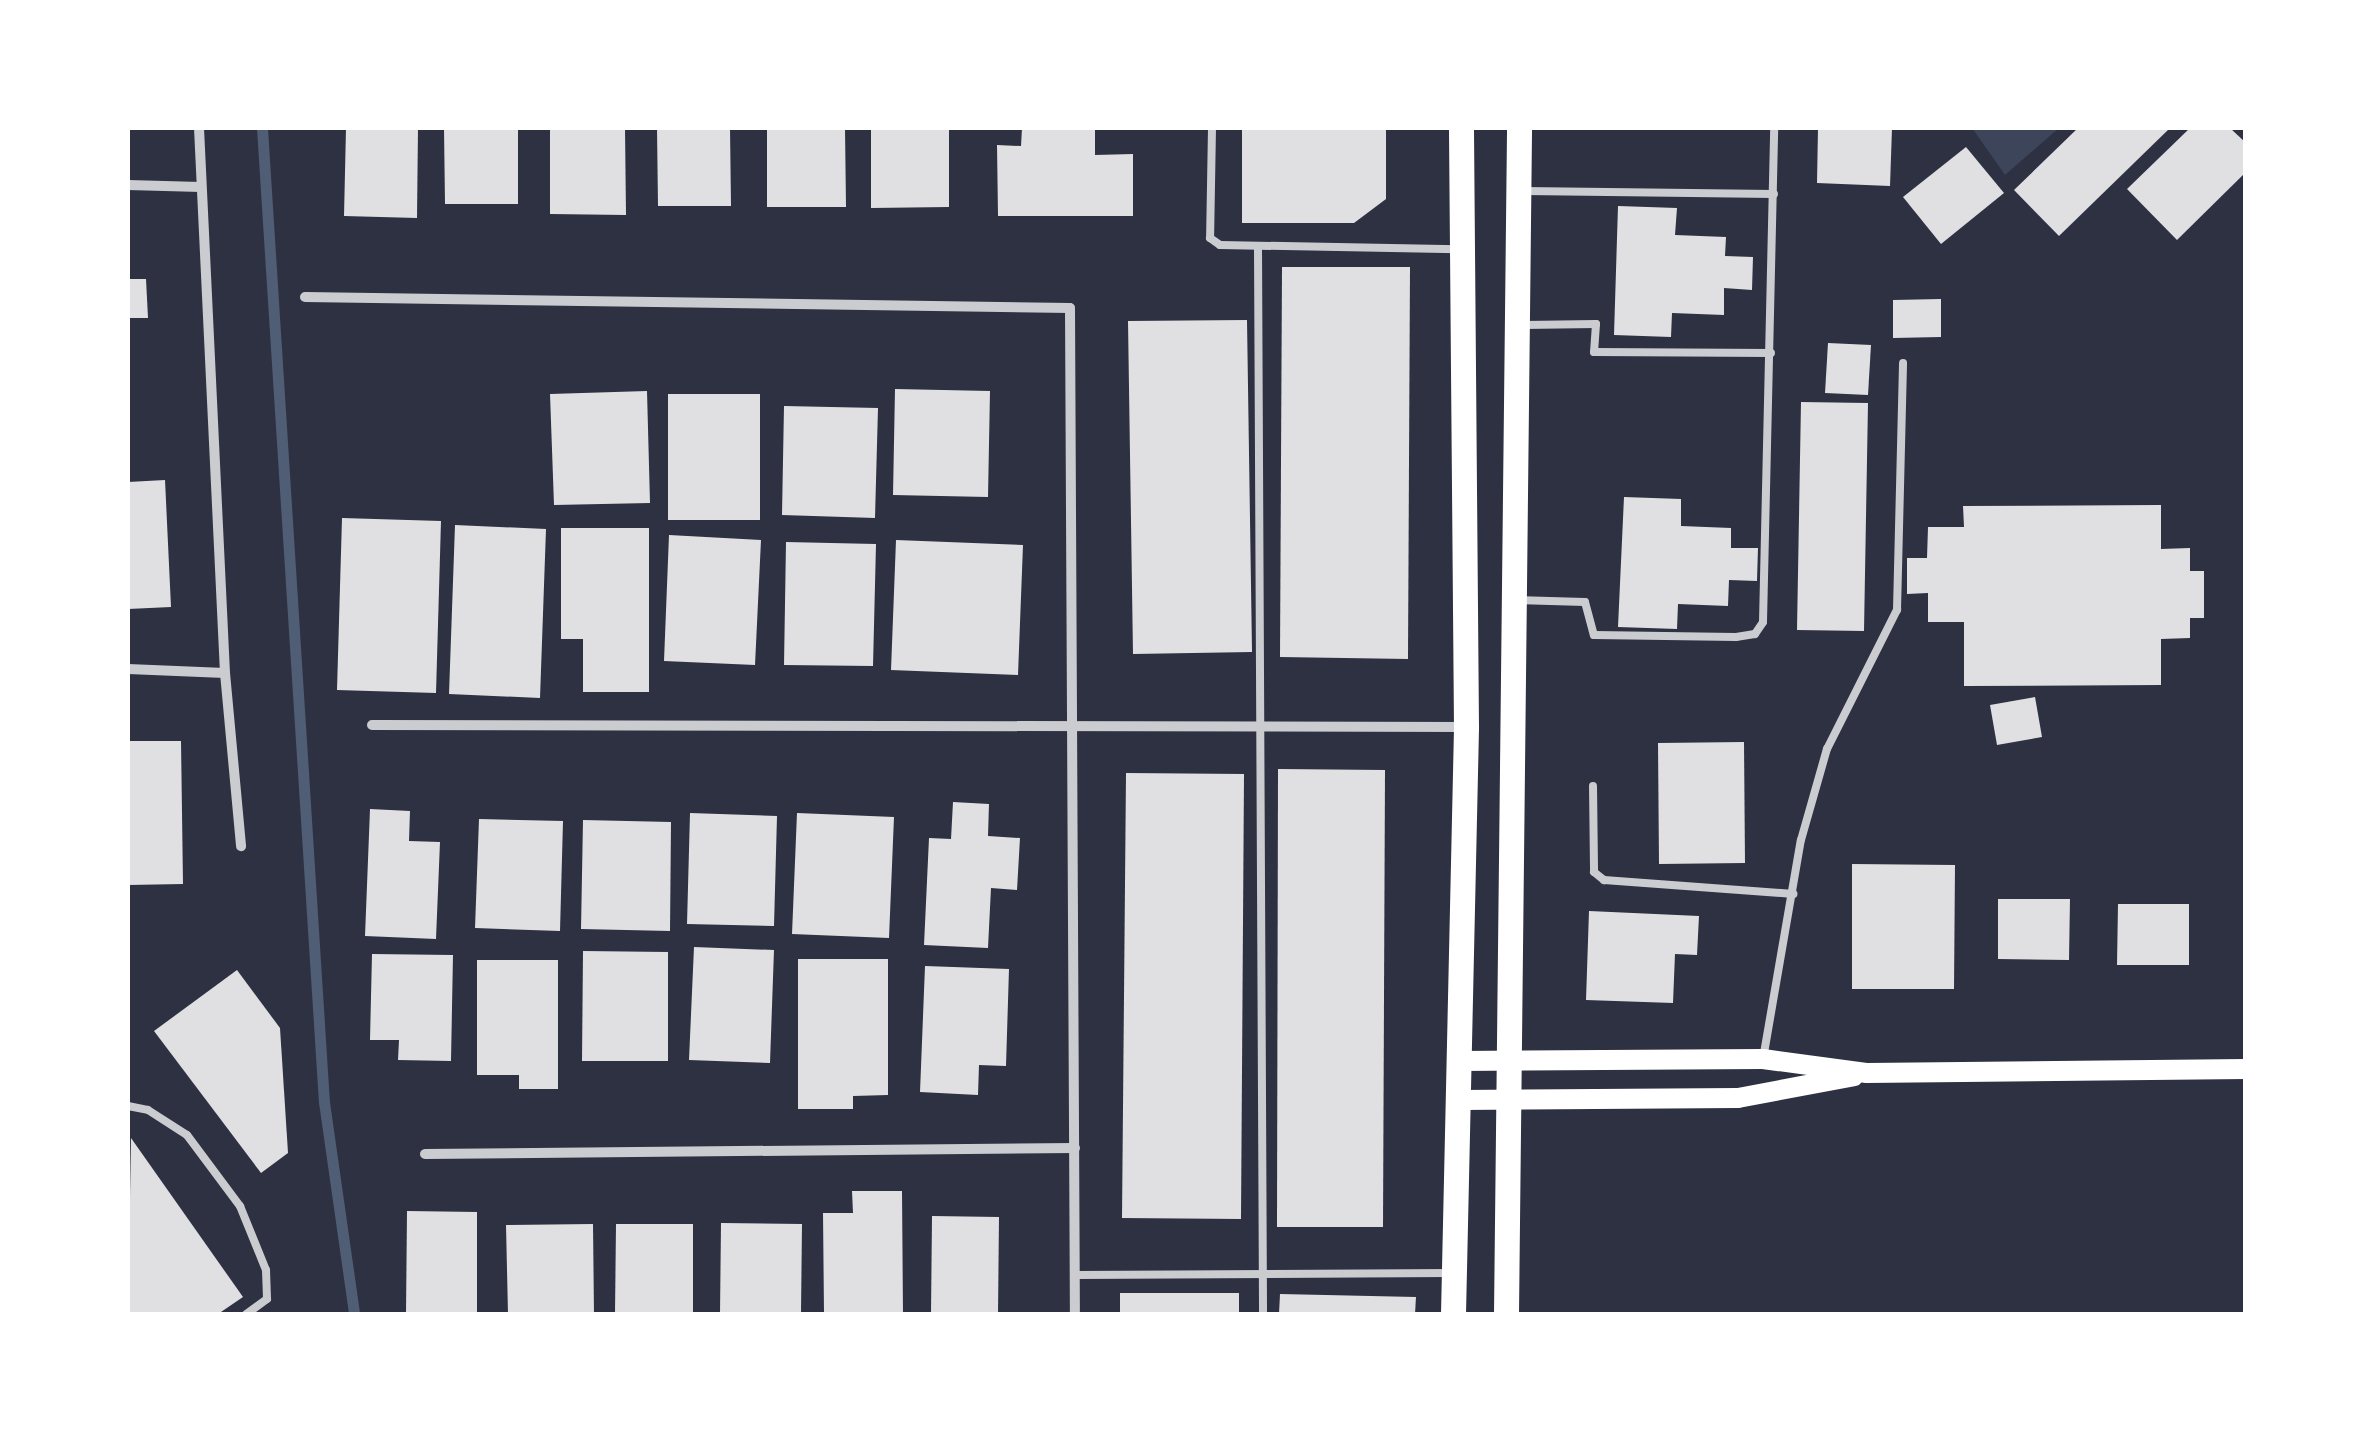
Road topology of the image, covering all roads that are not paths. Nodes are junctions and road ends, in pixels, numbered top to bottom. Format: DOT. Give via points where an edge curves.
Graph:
graph roads {
  1 [pos="199,128"];
  2 [pos="1212,128"];
  3 [pos="1461,128"];
  4 [pos="1518,128"];
  5 [pos="1774,128"];
  6 [pos="128,186"];
  7 [pos="201,187"];
  8 [pos="1518,191"];
  9 [pos="1774,194"];
  10 [pos="1258,247"];
  11 [pos="1462,249"];
  12 [pos="305,296"];
  13 [pos="1520,325"];
  14 [pos="1771,354"];
  15 [pos="1903,363"];
  16 [pos="1516,600"];
  17 [pos="128,670"];
  18 [pos="226,673"];
  19 [pos="372,725"];
  20 [pos="1073,726"];
  21 [pos="1262,727"];
  22 [pos="1466,727"];
  23 [pos="1594,786"];
  24 [pos="241,846"];
  25 [pos="1793,894"];
  26 [pos="1763,1059"];
  27 [pos="1459,1061"];
  28 [pos="1508,1061"];
  29 [pos="2246,1069"];
  30 [pos="1866,1072"];
  31 [pos="1458,1100"];
  32 [pos="1509,1102"];
  33 [pos="128,1106"];
  34 [pos="1075,1148"];
  35 [pos="424,1154"];
  36 [pos="1453,1273"];
  37 [pos="1264,1274"];
  38 [pos="1075,1275"];
  39 [pos="246,1314"];
  40 [pos="1076,1314"];
  41 [pos="1263,1314"];
  42 [pos="1453,1314"];
  43 [pos="1506,1314"];
  1 -- 7 [label="street"];
  2 -- 10 [label="lane" via="1210,238"];
  3 -- 11 [label="main road"];
  4 -- 8 [label="main road"];
  5 -- 9 [label="lane"];
  6 -- 7 [label="street"];
  7 -- 18 [label="street"];
  8 -- 9 [label="lane"];
  8 -- 13 [label="main road"];
  9 -- 14 [label="lane"];
  10 -- 11 [label="lane"];
  10 -- 21 [label="lane"];
  11 -- 22 [label="main road"];
  12 -- 20 [label="street" via="1070,308"];
  13 -- 14 [label="lane" via="1596,324 1594,352"];
  13 -- 16 [label="main road"];
  14 -- 16 [label="lane" via="1767,596 1755,634 1594,635 1585,602"];
  15 -- 25 [label="lane" via="1896,610 1827,748"];
  16 -- 28 [label="main road"];
  17 -- 18 [label="street"];
  18 -- 24 [label="street"];
  19 -- 20 [label="street"];
  20 -- 21 [label="street"];
  20 -- 34 [label="street"];
  21 -- 22 [label="street"];
  21 -- 37 [label="lane"];
  22 -- 27 [label="main road"];
  23 -- 25 [label="lane" via="1594,872 1604,880"];
  25 -- 26 [label="lane"];
  26 -- 28 [label="main road"];
  26 -- 30 [label="main road"];
  27 -- 28 [label="main road"];
  27 -- 31 [label="main road"];
  28 -- 32 [label="main road"];
  29 -- 30 [label="main road"];
  30 -- 32 [label="main road" via="1738,1098"];
  31 -- 32 [label="main road"];
  31 -- 36 [label="main road"];
  32 -- 43 [label="main road"];
  33 -- 39 [label="lane" via="187,1134 240,1206 266,1270 267,1299"];
  34 -- 35 [label="street"];
  34 -- 38 [label="street"];
  36 -- 37 [label="lane"];
  36 -- 42 [label="main road"];
  37 -- 38 [label="lane"];
  37 -- 41 [label="lane"];
  38 -- 40 [label="street"];
}
